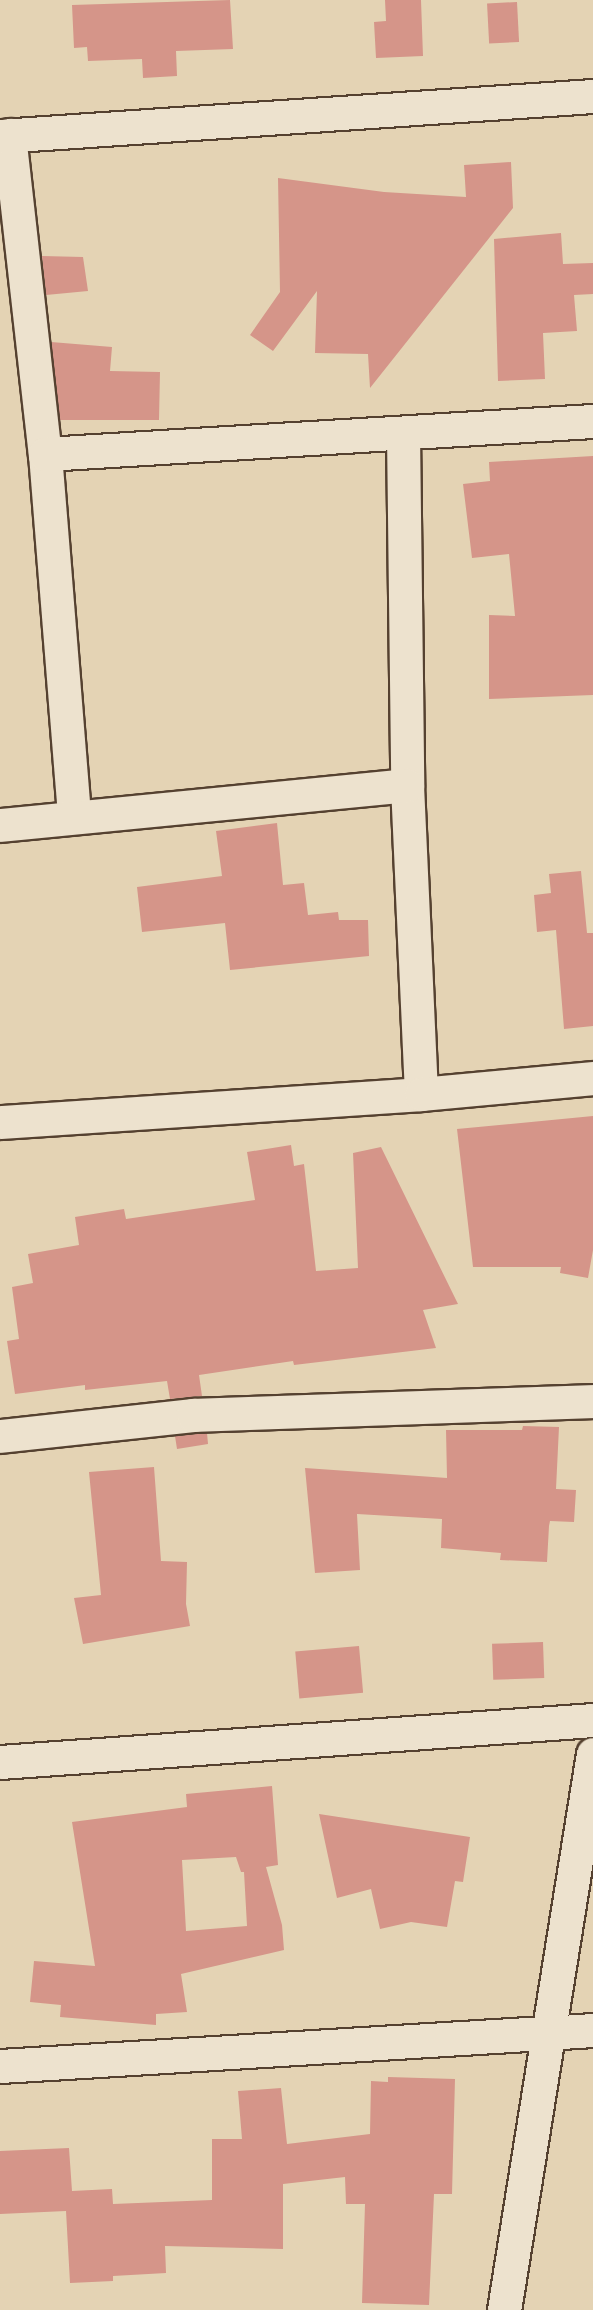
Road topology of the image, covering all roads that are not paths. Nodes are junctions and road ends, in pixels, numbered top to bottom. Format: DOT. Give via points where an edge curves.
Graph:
graph roads {
  1 [pos="593,96"];
  2 [pos="4,135"];
  3 [pos="593,421"];
  4 [pos="403,433"];
  5 [pos="45,454"];
  6 [pos="407,785"];
  7 [pos="74,816"];
  8 [pos="0,825"];
  9 [pos="593,1078"];
  10 [pos="421,1094"];
  11 [pos="0,1122"];
  12 [pos="593,1401"];
  13 [pos="0,1436"];
  14 [pos="593,1720"];
  15 [pos="593,1754"];
  16 [pos="0,1762"];
  17 [pos="593,2030"];
  18 [pos="547,2032"];
  19 [pos="0,2066"];
  20 [pos="504,2310"];
  1 -- 2 [label="street"];
  2 -- 5 [label="street"];
  3 -- 4 [label="street"];
  4 -- 5 [label="street"];
  4 -- 6 [label="street"];
  5 -- 7 [label="street"];
  6 -- 7 [label="street"];
  6 -- 10 [label="street"];
  7 -- 8 [label="street"];
  9 -- 10 [label="street"];
  10 -- 11 [label="street"];
  12 -- 13 [label="street" via="193,1415"];
  14 -- 16 [label="street"];
  15 -- 18 [label="street"];
  17 -- 18 [label="street"];
  18 -- 19 [label="street"];
  18 -- 20 [label="street"];
}
